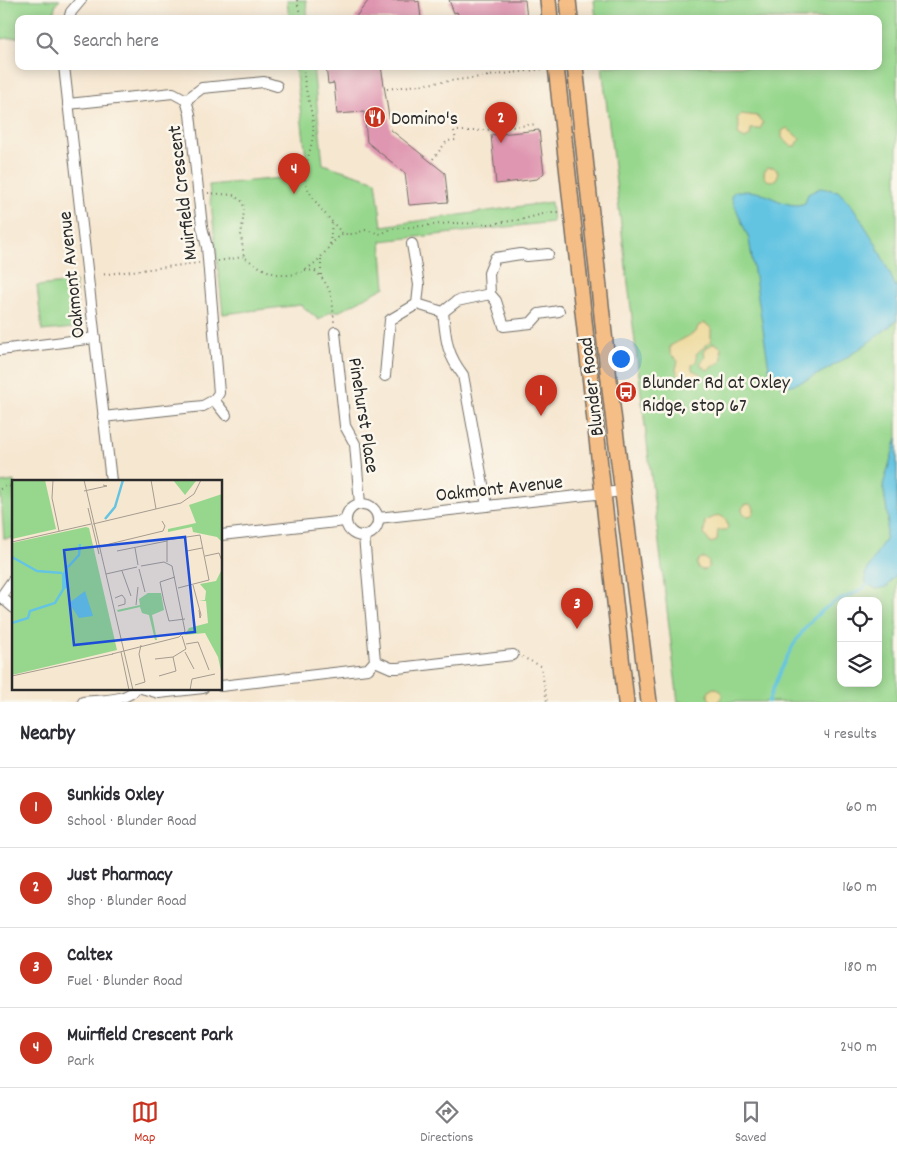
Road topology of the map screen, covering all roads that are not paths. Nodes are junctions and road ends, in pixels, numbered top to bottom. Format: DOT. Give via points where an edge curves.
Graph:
graph roads {
  1 [pos="81,0"];
  2 [pos="548,0"];
  3 [pos="568,0"];
  4 [pos="70,15"];
  5 [pos="550,15"];
  6 [pos="570,15"];
  7 [pos="64,70"];
  8 [pos="550,70"];
  9 [pos="575,70"];
  10 [pos="277,86"];
  11 [pos="186,100"];
  12 [pos="68,104"];
  13 [pos="412,244"];
  14 [pos="548,254"];
  15 [pos="490,294"];
  16 [pos="417,304"];
  17 [pos="559,311"];
  18 [pos="443,312"];
  19 [pos="335,332"];
  20 [pos="95,338"];
  21 [pos="0,350"];
  22 [pos="386,376"];
  23 [pos="214,400"];
  24 [pos="226,415"];
  25 [pos="103,417"];
  26 [pos="111,480"];
  27 [pos="623,491"];
  28 [pos="601,493"];
  29 [pos="360,504"];
  30 [pos="486,506"];
  31 [pos="378,518"];
  32 [pos="345,521"];
  33 [pos="222,535"];
  34 [pos="364,536"];
  35 [pos="12,581"];
  36 [pos="1,597"];
  37 [pos="12,606"];
  38 [pos="512,655"];
  39 [pos="375,661"];
  40 [pos="222,686"];
  41 [pos="135,690"];
  42 [pos="148,690"];
  43 [pos="185,690"];
  44 [pos="83,702"];
  45 [pos="626,702"];
  46 [pos="648,702"];
  1 -- 4 [label="street"];
  2 -- 5 [label="main road"];
  3 -- 6 [label="main road"];
  7 -- 12 [label="street, Oakmont Avenue"];
  8 -- 28 [label="main road, Blunder Road" via="569,170"];
  9 -- 27 [label="main road, Blunder Road"];
  10 -- 11 [label="street" via="264,82 202,88"];
  11 -- 12 [label="street, Muirfield Crescent" via="173,93"];
  11 -- 23 [label="street, Muirfield Crescent" via="207,247 219,379 219,393"];
  12 -- 20 [label="street, Oakmont Avenue"];
  13 -- 16 [label="street" via="419,285"];
  14 -- 15 [label="street" via="495,258 489,273"];
  15 -- 17 [label="street" via="496,301 504,326 531,323 539,314"];
  15 -- 18 [label="street" via="458,301"];
  16 -- 18 [label="street"];
  16 -- 22 [label="street" via="390,320"];
  18 -- 30 [label="street" via="446,345 451,359 463,374"];
  19 -- 29 [label="street, Pinehurst Place" via="345,426 355,444"];
  20 -- 21 [label="street"];
  20 -- 25 [label="street, Oakmont Avenue"];
  23 -- 24 [label="street"];
  23 -- 25 [label="street" via="203,406"];
  25 -- 26 [label="street, Oakmont Avenue"];
  27 -- 28 [label="street, Oakmont Avenue"];
  27 -- 46 [label="main road, Blunder Road"];
  28 -- 30 [label="street, Oakmont Avenue"];
  28 -- 45 [label="main road, Blunder Road"];
  29 -- 31 [label="street" via="369,506"];
  29 -- 32 [label="street" via="348,512"];
  30 -- 31 [label="street, Oakmont Avenue"];
  31 -- 34 [label="street" via="373,532"];
  32 -- 33 [label="street"];
  32 -- 34 [label="street" via="354,534"];
  34 -- 39 [label="street"];
  35 -- 36 [label="street"];
  36 -- 37 [label="street"];
  38 -- 39 [label="street" via="398,668"];
  39 -- 40 [label="street" via="368,669"];
  41 -- 44 [label="street" via="124,697"];
  42 -- 43 [label="street" via="159,693"];
}
